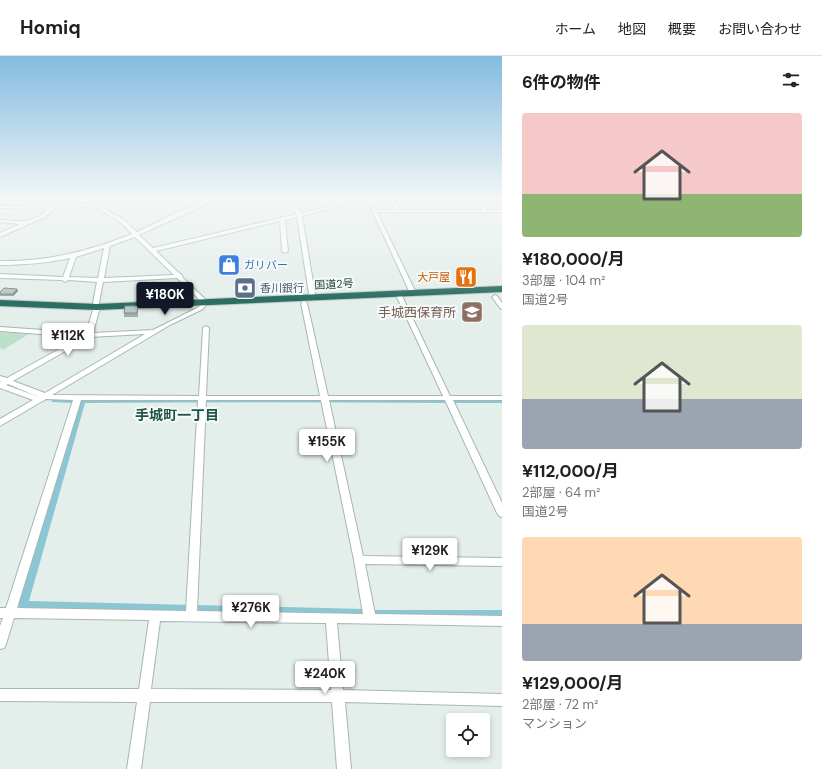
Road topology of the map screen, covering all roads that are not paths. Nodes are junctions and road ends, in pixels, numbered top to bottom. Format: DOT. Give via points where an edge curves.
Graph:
graph roads {
  1 [pos="134,231"];
  2 [pos="143,231"];
  3 [pos="231,231"];
  4 [pos="283,231"];
  5 [pos="302,231"];
  6 [pos="384,231"];
  7 [pos="137,234"];
  8 [pos="107,246"];
  9 [pos="153,250"];
  10 [pos="285,251"];
  11 [pos="73,256"];
  12 [pos="0,263"];
  13 [pos="9,263"];
  14 [pos="0,272"];
  15 [pos="0,276"];
  16 [pos="180,276"];
  17 [pos="65,280"];
  18 [pos="100,280"];
  19 [pos="502,286"];
  20 [pos="502,289"];
  21 [pos="412,291"];
  22 [pos="312,294"];
  23 [pos="398,294"];
  24 [pos="495,297"];
  25 [pos="0,300"];
  26 [pos="203,300"];
  27 [pos="0,303"];
  28 [pos="304,303"];
  29 [pos="96,305"];
  30 [pos="502,307"];
  31 [pos="206,328"];
  32 [pos="0,329"];
  33 [pos="156,332"];
  34 [pos="89,335"];
  35 [pos="2,383"];
  36 [pos="78,398"];
  37 [pos="202,398"];
  38 [pos="323,398"];
  39 [pos="446,398"];
  40 [pos="502,398"];
  41 [pos="44,399"];
  42 [pos="0,423"];
  43 [pos="502,513"];
  44 [pos="359,560"];
  45 [pos="502,562"];
  46 [pos="5,613"];
  47 [pos="155,616"];
  48 [pos="191,616"];
  49 [pos="331,619"];
  50 [pos="370,619"];
  51 [pos="502,620"];
  52 [pos="0,644"];
  53 [pos="144,694"];
  54 [pos="0,695"];
  55 [pos="338,696"];
  56 [pos="502,700"];
  57 [pos="134,769"];
  58 [pos="344,769"];
  1 -- 7 [label="street"];
  2 -- 7 [label="street"];
  3 -- 9 [label="street"];
  4 -- 10 [label="street"];
  5 -- 22 [label="street"];
  6 -- 21 [label="street"];
  7 -- 8 [label="street"];
  7 -- 9 [label="street"];
  8 -- 11 [label="street"];
  8 -- 18 [label="street"];
  9 -- 16 [label="street"];
  11 -- 13 [label="street" via="39,263"];
  11 -- 17 [label="street"];
  12 -- 13 [label="street"];
  13 -- 14 [label="street"];
  15 -- 17 [label="street"];
  16 -- 18 [label="street"];
  16 -- 26 [label="street"];
  17 -- 18 [label="street"];
  18 -- 29 [label="street"];
  19 -- 21 [label="highway, 国道2号"];
  20 -- 21 [label="highway, 国道2号"];
  21 -- 22 [label="highway, 国道2号"];
  21 -- 23 [label="highway, 国道2号"];
  22 -- 26 [label="highway, 国道2号"];
  23 -- 26 [label="highway, 国道2号"];
  23 -- 39 [label="street"];
  24 -- 30 [label="street"];
  25 -- 29 [label="highway, 国道2号"];
  26 -- 29 [label="highway, 国道2号"];
  26 -- 33 [label="street" via="201,308"];
  27 -- 29 [label="highway, 国道2号" via="45,306"];
  28 -- 38 [label="street"];
  29 -- 34 [label="street"];
  31 -- 37 [label="street"];
  32 -- 34 [label="street"];
  33 -- 34 [label="street"];
  33 -- 41 [label="street"];
  34 -- 35 [label="street"];
  35 -- 41 [label="street"];
  36 -- 37 [label="street"];
  36 -- 41 [label="street"];
  36 -- 46 [label="street"];
  37 -- 38 [label="street"];
  37 -- 48 [label="street"];
  38 -- 39 [label="street"];
  38 -- 44 [label="street"];
  39 -- 40 [label="street"];
  39 -- 43 [label="street"];
  41 -- 42 [label="street"];
  44 -- 45 [label="street"];
  44 -- 50 [label="street"];
  46 -- 47 [label="street"];
  46 -- 52 [label="street"];
  47 -- 48 [label="street"];
  47 -- 53 [label="street"];
  48 -- 49 [label="street"];
  49 -- 50 [label="street"];
  49 -- 55 [label="street"];
  50 -- 51 [label="street"];
  53 -- 54 [label="street"];
  53 -- 55 [label="street"];
  53 -- 57 [label="street"];
  55 -- 56 [label="street"];
  55 -- 58 [label="street"];
}
